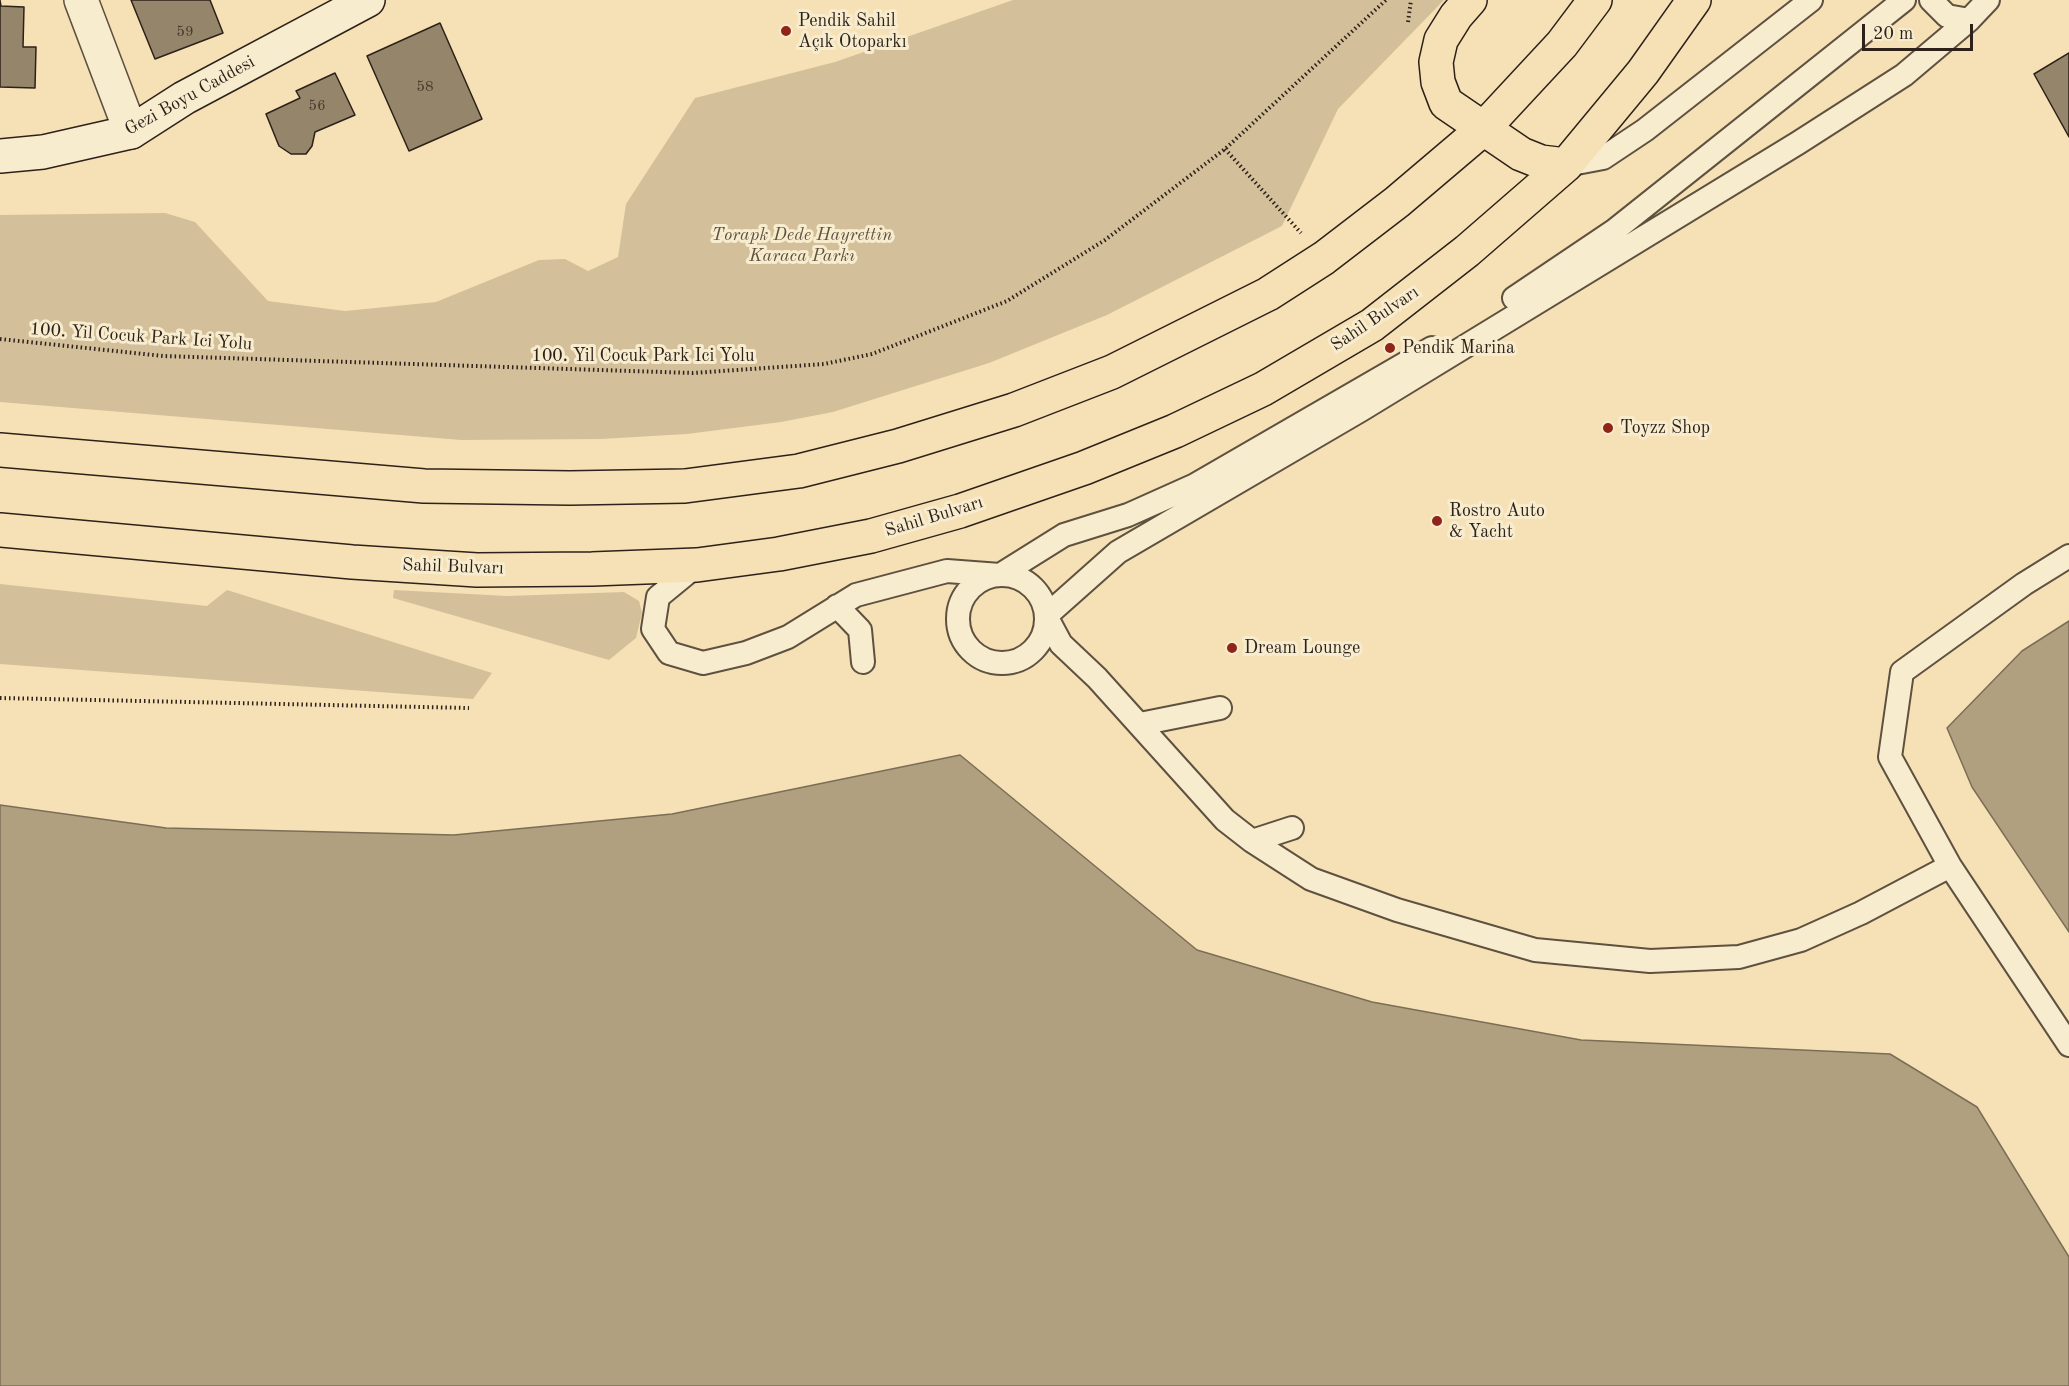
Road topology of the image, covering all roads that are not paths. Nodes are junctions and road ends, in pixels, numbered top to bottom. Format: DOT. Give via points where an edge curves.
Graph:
graph roads {
  1 [pos="81,0"];
  2 [pos="368,0"];
  3 [pos="1470,0"];
  4 [pos="1595,0"];
  5 [pos="1694,0"];
  6 [pos="1811,0"];
  7 [pos="1904,0"];
  8 [pos="1931,0"];
  9 [pos="1988,0"];
  10 [pos="1969,20"];
  11 [pos="1483,129"];
  12 [pos="131,132"];
  13 [pos="0,156"];
  14 [pos="1566,165"];
  15 [pos="0,450"];
  16 [pos="0,530"];
  17 [pos="2069,556"];
  18 [pos="698,566"];
  19 [pos="1000,574"];
  20 [pos="837,606"];
  21 [pos="1046,616"];
  22 [pos="862,662"];
  23 [pos="1220,708"];
  24 [pos="1140,724"];
  25 [pos="1292,828"];
  26 [pos="1251,841"];
  27 [pos="1950,866"];
  28 [pos="2069,1045"];
  1 -- 12 [label="street"];
  2 -- 12 [label="street, Gezi Boyu Caddesi" via="184,98"];
  3 -- 11 [label="highway" via="1441,40 1437,72 1446,103"];
  4 -- 11 [label="highway" via="1562,44"];
  5 -- 14 [label="highway, Sahil Bulvarı" via="1626,94"];
  6 -- 14 [label="lane" via="1646,130 1603,158"];
  7 -- 19 [label="lane" via="1615,230 1520,294 1195,485 1128,515 1064,535"];
  8 -- 10 [label="lane" via="1947,16"];
  9 -- 10 [label="lane"];
  10 -- 21 [label="lane" via="1904,75 1798,144 1361,410 1118,552"];
  11 -- 14 [label="highway" via="1531,158"];
  11 -- 15 [label="highway" via="1324,258 1269,294 1112,372 1014,410 898,446 787,472 685,486 424,486"];
  12 -- 13 [label="street, Gezi Boyu Caddesi" via="43,152"];
  14 -- 18 [label="highway, Sahil Bulvarı" via="1467,251 1372,325 1263,389 1174,431 1084,468 960,511 871,536"];
  16 -- 18 [label="highway, Sahil Bulvarı" via="477,570"];
  17 -- 27 [label="lane" via="1902,672 1890,757"];
  18 -- 20 [label="lane" via="658,597 653,629 669,653 703,663 746,653 788,637"];
  19 -- 20 [label="lane" via="947,571 856,595"];
  19 -- 21 [label="lane" via="1032,587"];
  19 -- 21 [label="lane" via="977,582 959,606 958,626 972,653 995,663 1022,659 1042,637"];
  20 -- 22 [label="lane" via="860,630"];
  21 -- 24 [label="lane" via="1061,644"];
  23 -- 24 [label="lane"];
  24 -- 26 [label="lane" via="1225,820"];
  25 -- 26 [label="lane"];
  26 -- 27 [label="lane" via="1311,879 1409,914 1535,950 1650,961 1739,957 1801,940"];
  27 -- 28 [label="lane"];
}
